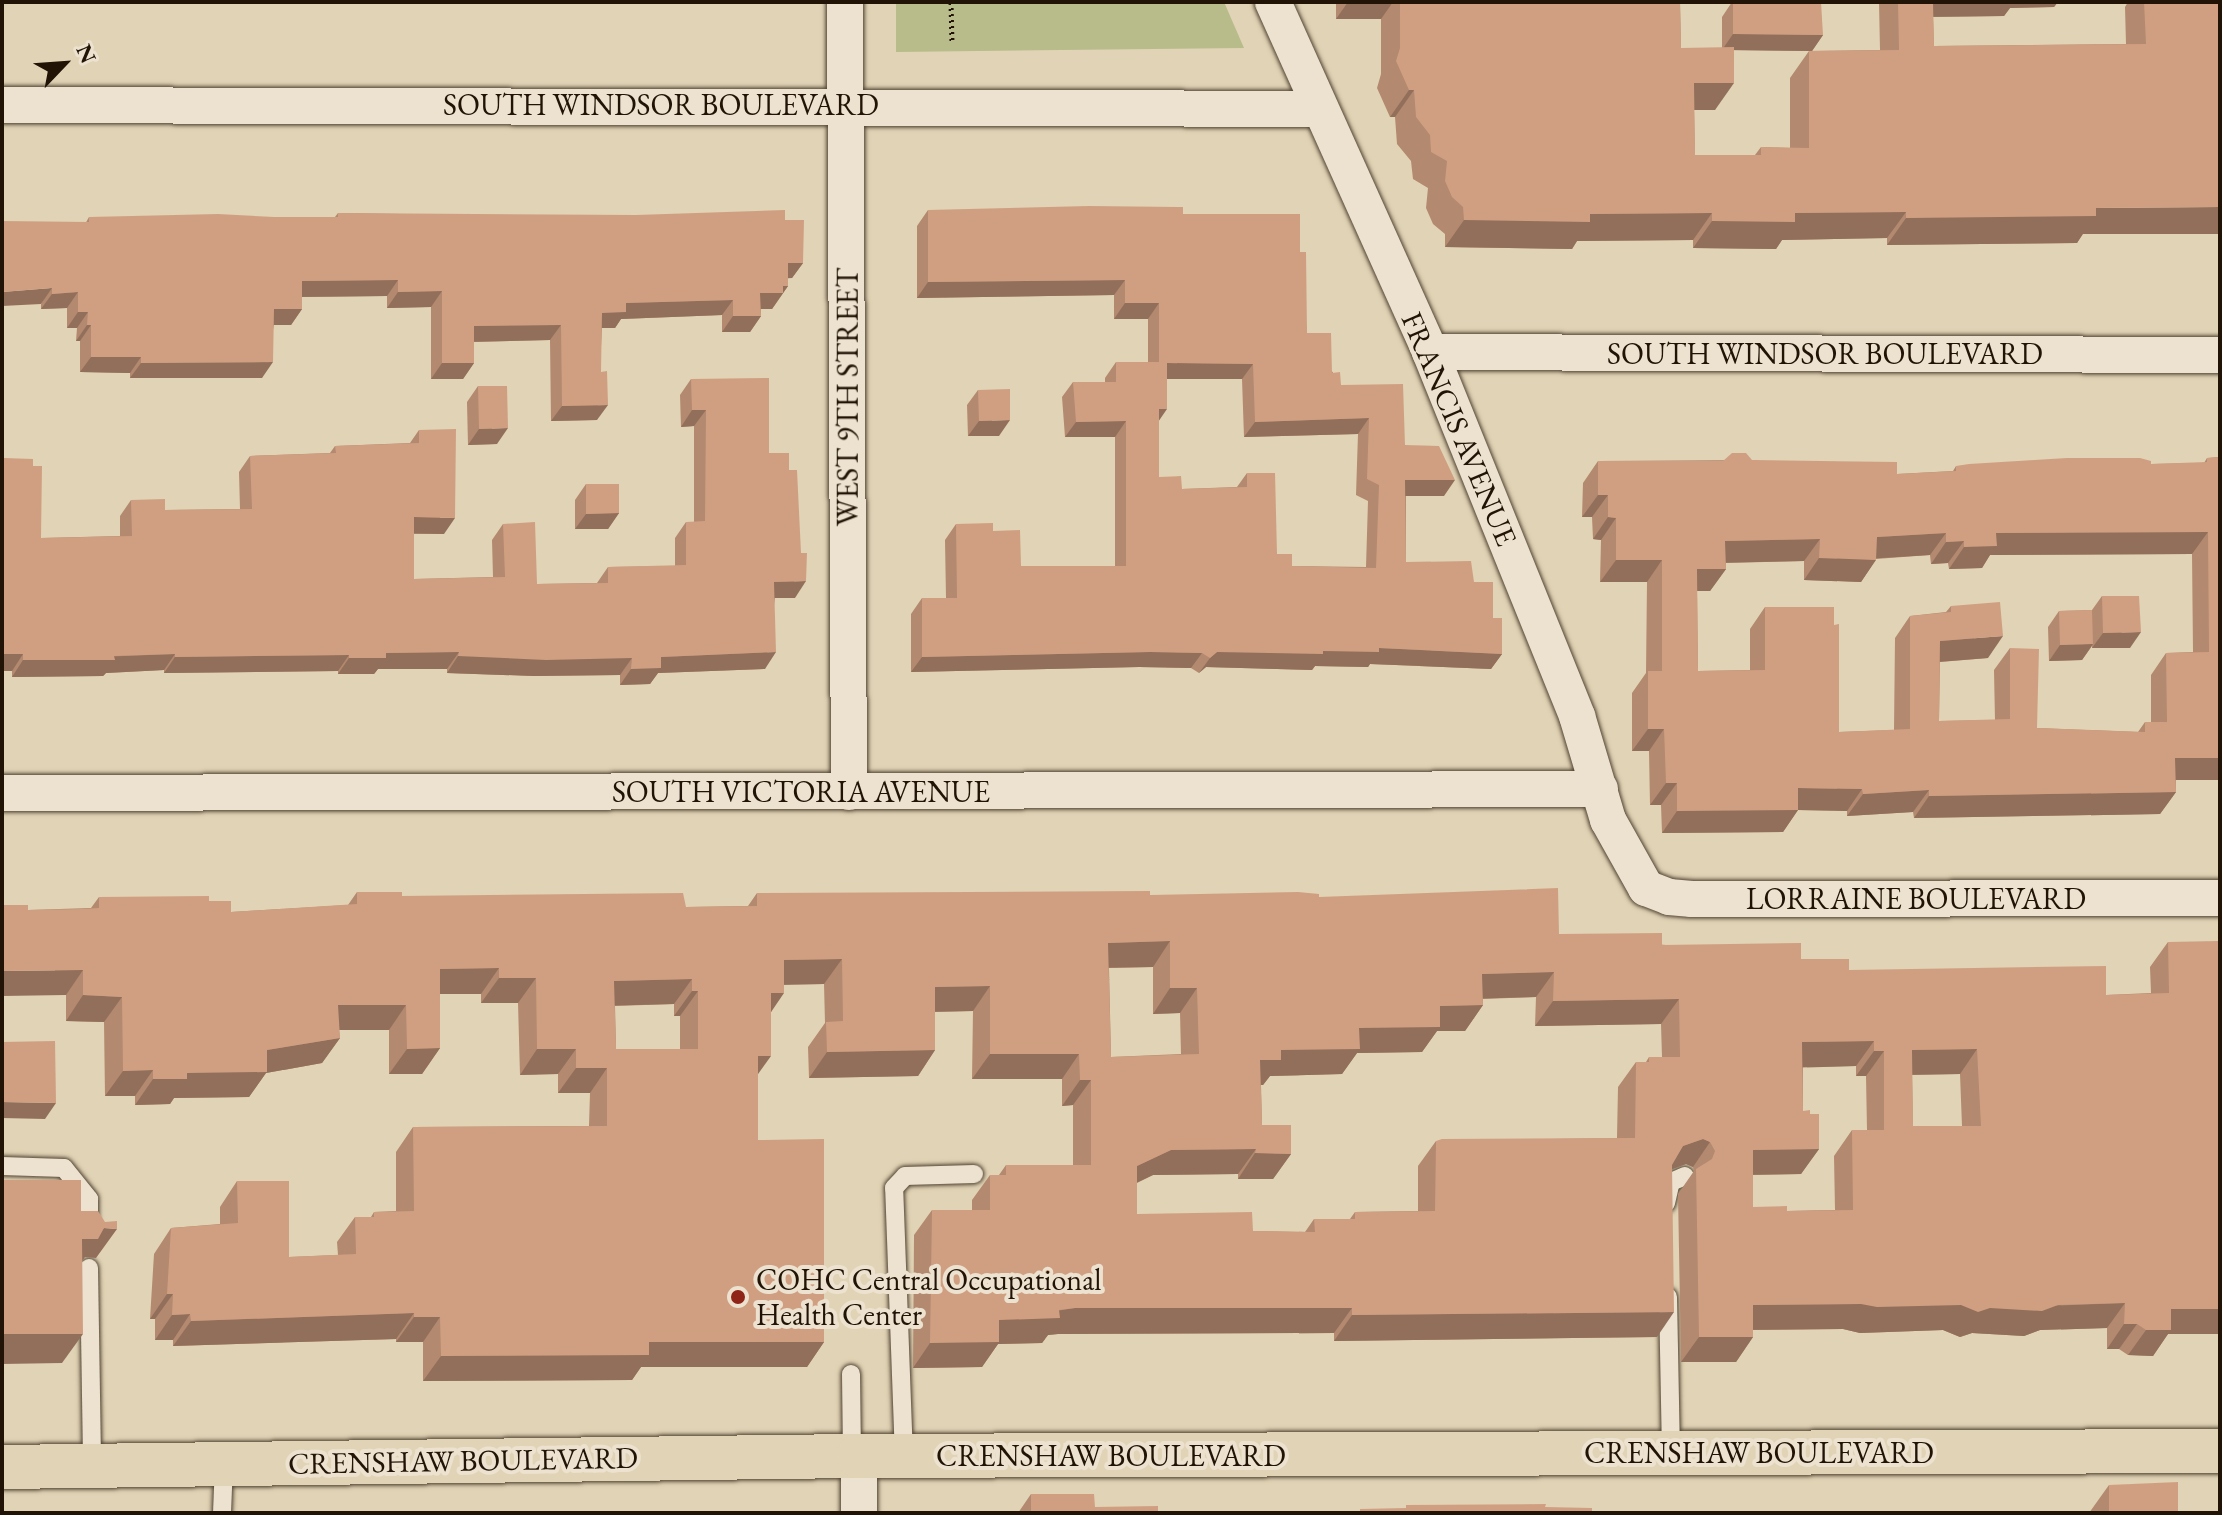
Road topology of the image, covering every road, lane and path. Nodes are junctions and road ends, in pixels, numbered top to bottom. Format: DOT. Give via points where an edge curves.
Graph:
graph roads {
  1 [pos="845,2"];
  2 [pos="951,2"];
  3 [pos="1273,2"];
  4 [pos="952,42"];
  5 [pos="2,105"];
  6 [pos="847,106"];
  7 [pos="1319,109"];
  8 [pos="1430,352"];
  9 [pos="2220,355"];
  10 [pos="1600,789"];
  11 [pos="849,792"];
  12 [pos="2,793"];
  13 [pos="1629,862"];
  14 [pos="2220,898"];
  15 [pos="2,1166"];
  16 [pos="974,1174"];
  17 [pos="1685,1176"];
  18 [pos="1667,1221"];
  19 [pos="89,1241"];
  20 [pos="89,1268"];
  21 [pos="1668,1282"];
  22 [pos="851,1374"];
  23 [pos="2220,1451"];
  24 [pos="1671,1453"];
  25 [pos="856,1456"];
  26 [pos="904,1457"];
  27 [pos="224,1464"];
  28 [pos="2,1467"];
  29 [pos="92,1467"];
  30 [pos="222,1513"];
  31 [pos="859,1513"];
  1 -- 6 [label="street, WEST 9TH STREET"];
  2 -- 4 [label="path"];
  3 -- 7 [label="street, FRANCIS AVENUE"];
  5 -- 6 [label="street, SOUTH WINDSOR BOULEVARD"];
  6 -- 7 [label="street, SOUTH WINDSOR BOULEVARD"];
  6 -- 11 [label="street, WEST 9TH STREET"];
  7 -- 8 [label="street, FRANCIS AVENUE"];
  8 -- 9 [label="street, SOUTH WINDSOR BOULEVARD"];
  8 -- 10 [label="street, FRANCIS AVENUE" via="1577,716"];
  10 -- 11 [label="street, SOUTH VICTORIA AVENUE"];
  10 -- 13 [label="street, FRANCIS AVENUE" via="1608,820"];
  11 -- 12 [label="street, SOUTH VICTORIA AVENUE"];
  13 -- 14 [label="street, LORRAINE BOULEVARD" via="1646,888 1692,899"];
  15 -- 19 [label="lane" via="64,1168 89,1199"];
  16 -- 26 [label="lane" via="905,1176 894,1188"];
  17 -- 18 [label="lane" via="1666,1191"];
  20 -- 29 [label="lane"];
  21 -- 24 [label="lane"];
  22 -- 25 [label="lane"];
  23 -- 24 [label="main road, CRENSHAW BOULEVARD"];
  24 -- 26 [label="main road, CRENSHAW BOULEVARD"];
  25 -- 26 [label="main road, CRENSHAW BOULEVARD"];
  25 -- 27 [label="main road, CRENSHAW BOULEVARD"];
  25 -- 31 [label="street"];
  27 -- 29 [label="main road, CRENSHAW BOULEVARD"];
  27 -- 30 [label="lane"];
  28 -- 29 [label="main road, CRENSHAW BOULEVARD"];
}
